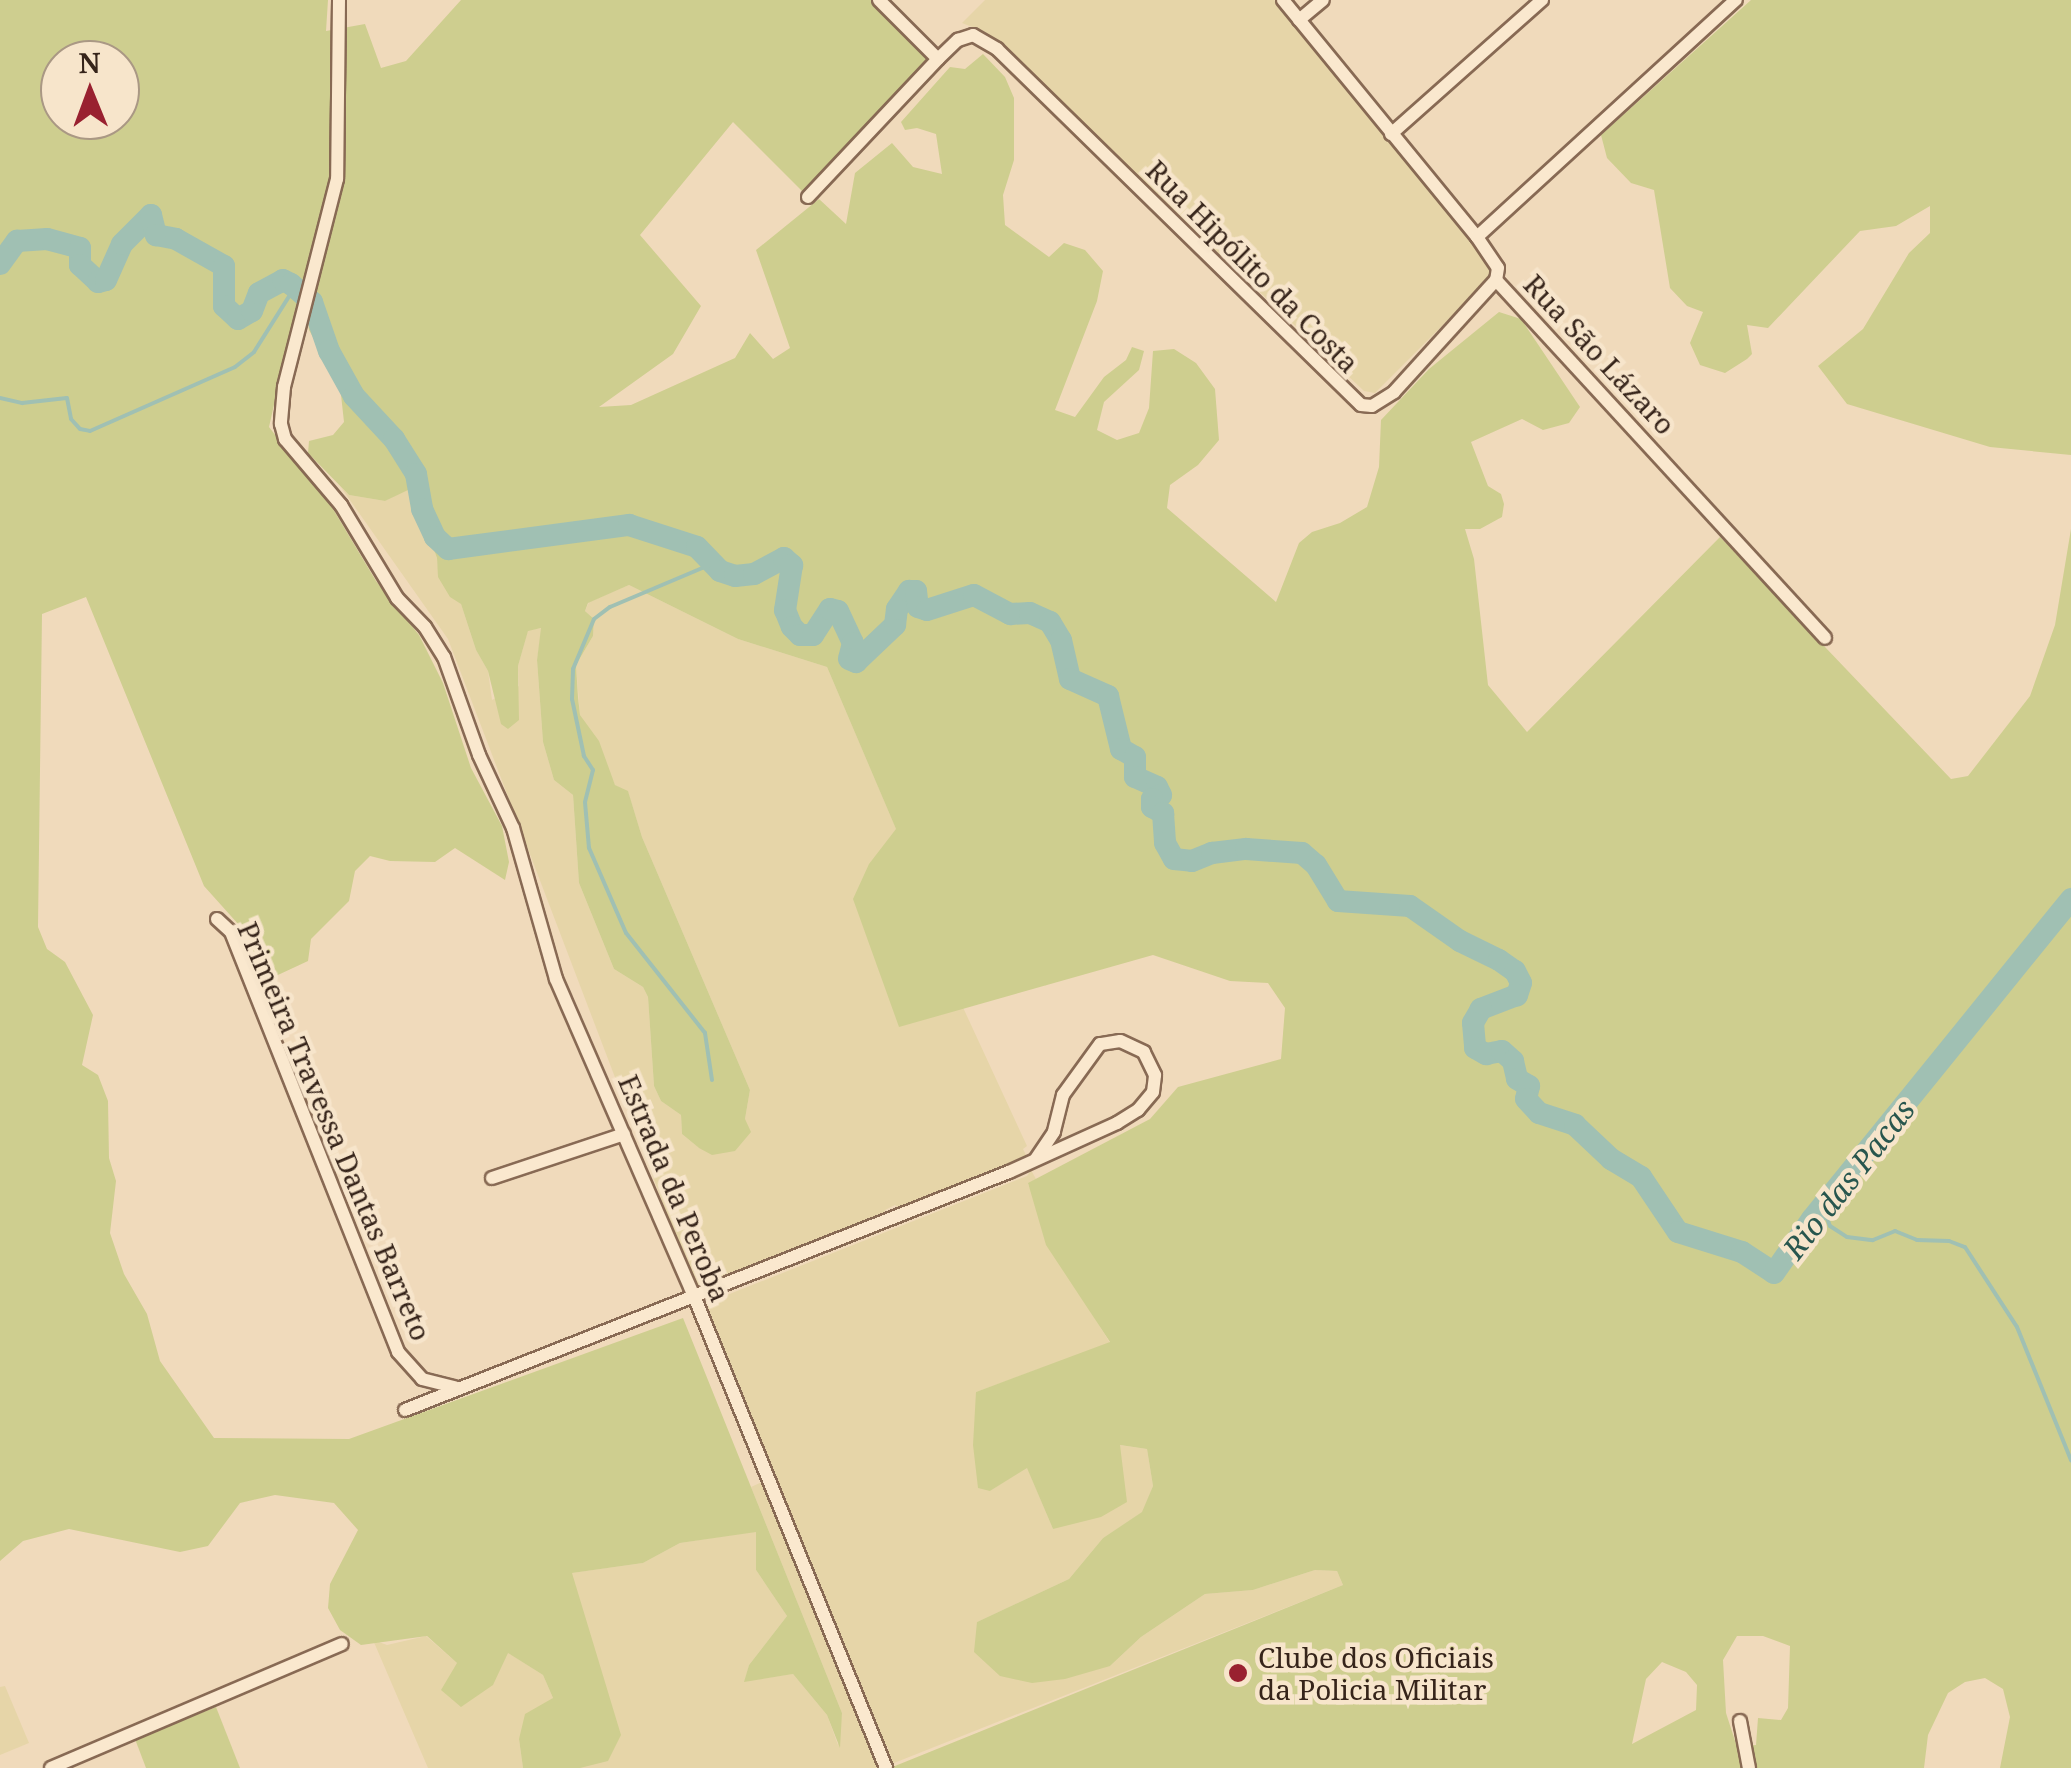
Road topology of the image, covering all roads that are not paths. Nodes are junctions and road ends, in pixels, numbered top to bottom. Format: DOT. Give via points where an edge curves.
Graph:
graph roads {
  1 [pos="339,0"];
  2 [pos="878,0"];
  3 [pos="1282,0"];
  4 [pos="1323,0"];
  5 [pos="1542,0"];
  6 [pos="1736,0"];
  7 [pos="1299,20"];
  8 [pos="938,59"];
  9 [pos="1390,134"];
  10 [pos="808,197"];
  11 [pos="1477,236"];
  12 [pos="1496,280"];
  13 [pos="1822,636"];
  14 [pos="217,918"];
  15 [pos="624,1134"];
  16 [pos="1036,1160"];
  17 [pos="492,1178"];
  18 [pos="694,1296"];
  19 [pos="459,1387"];
  20 [pos="405,1410"];
  21 [pos="342,1644"];
  22 [pos="1740,1721"];
  23 [pos="52,1768"];
  24 [pos="886,1768"];
  25 [pos="1749,1768"];
  1 -- 15 [label="street, Estrada da Peroba" via="337,178 284,387 286,439 341,505 444,658 513,828 556,979"];
  2 -- 8 [label="street"];
  3 -- 7 [label="street, Rua São Lázaro"];
  4 -- 7 [label="street"];
  5 -- 9 [label="street"];
  6 -- 11 [label="street"];
  7 -- 9 [label="street, Rua São Lázaro"];
  8 -- 10 [label="street"];
  8 -- 12 [label="street, Rua Hipólito da Costa" via="973,35 997,49 1361,405 1394,392"];
  9 -- 11 [label="street, Rua São Lázaro"];
  11 -- 12 [label="street, Rua São Lázaro" via="1498,268"];
  12 -- 13 [label="street, Rua São Lázaro"];
  14 -- 19 [label="street, Primeira Travessa Dantas Barreto" via="231,932 398,1352 422,1379"];
  15 -- 17 [label="street"];
  15 -- 18 [label="street, Estrada da Peroba"];
  16 -- 16 [label="street" via="1138,1110 1155,1076 1144,1052 1120,1041 1100,1044 1062,1096 1054,1132"];
  16 -- 18 [label="street"];
  18 -- 19 [label="street"];
  18 -- 24 [label="street, Estrada da Peroba"];
  19 -- 20 [label="street"];
  21 -- 23 [label="street"];
  22 -- 25 [label="street"];
}
